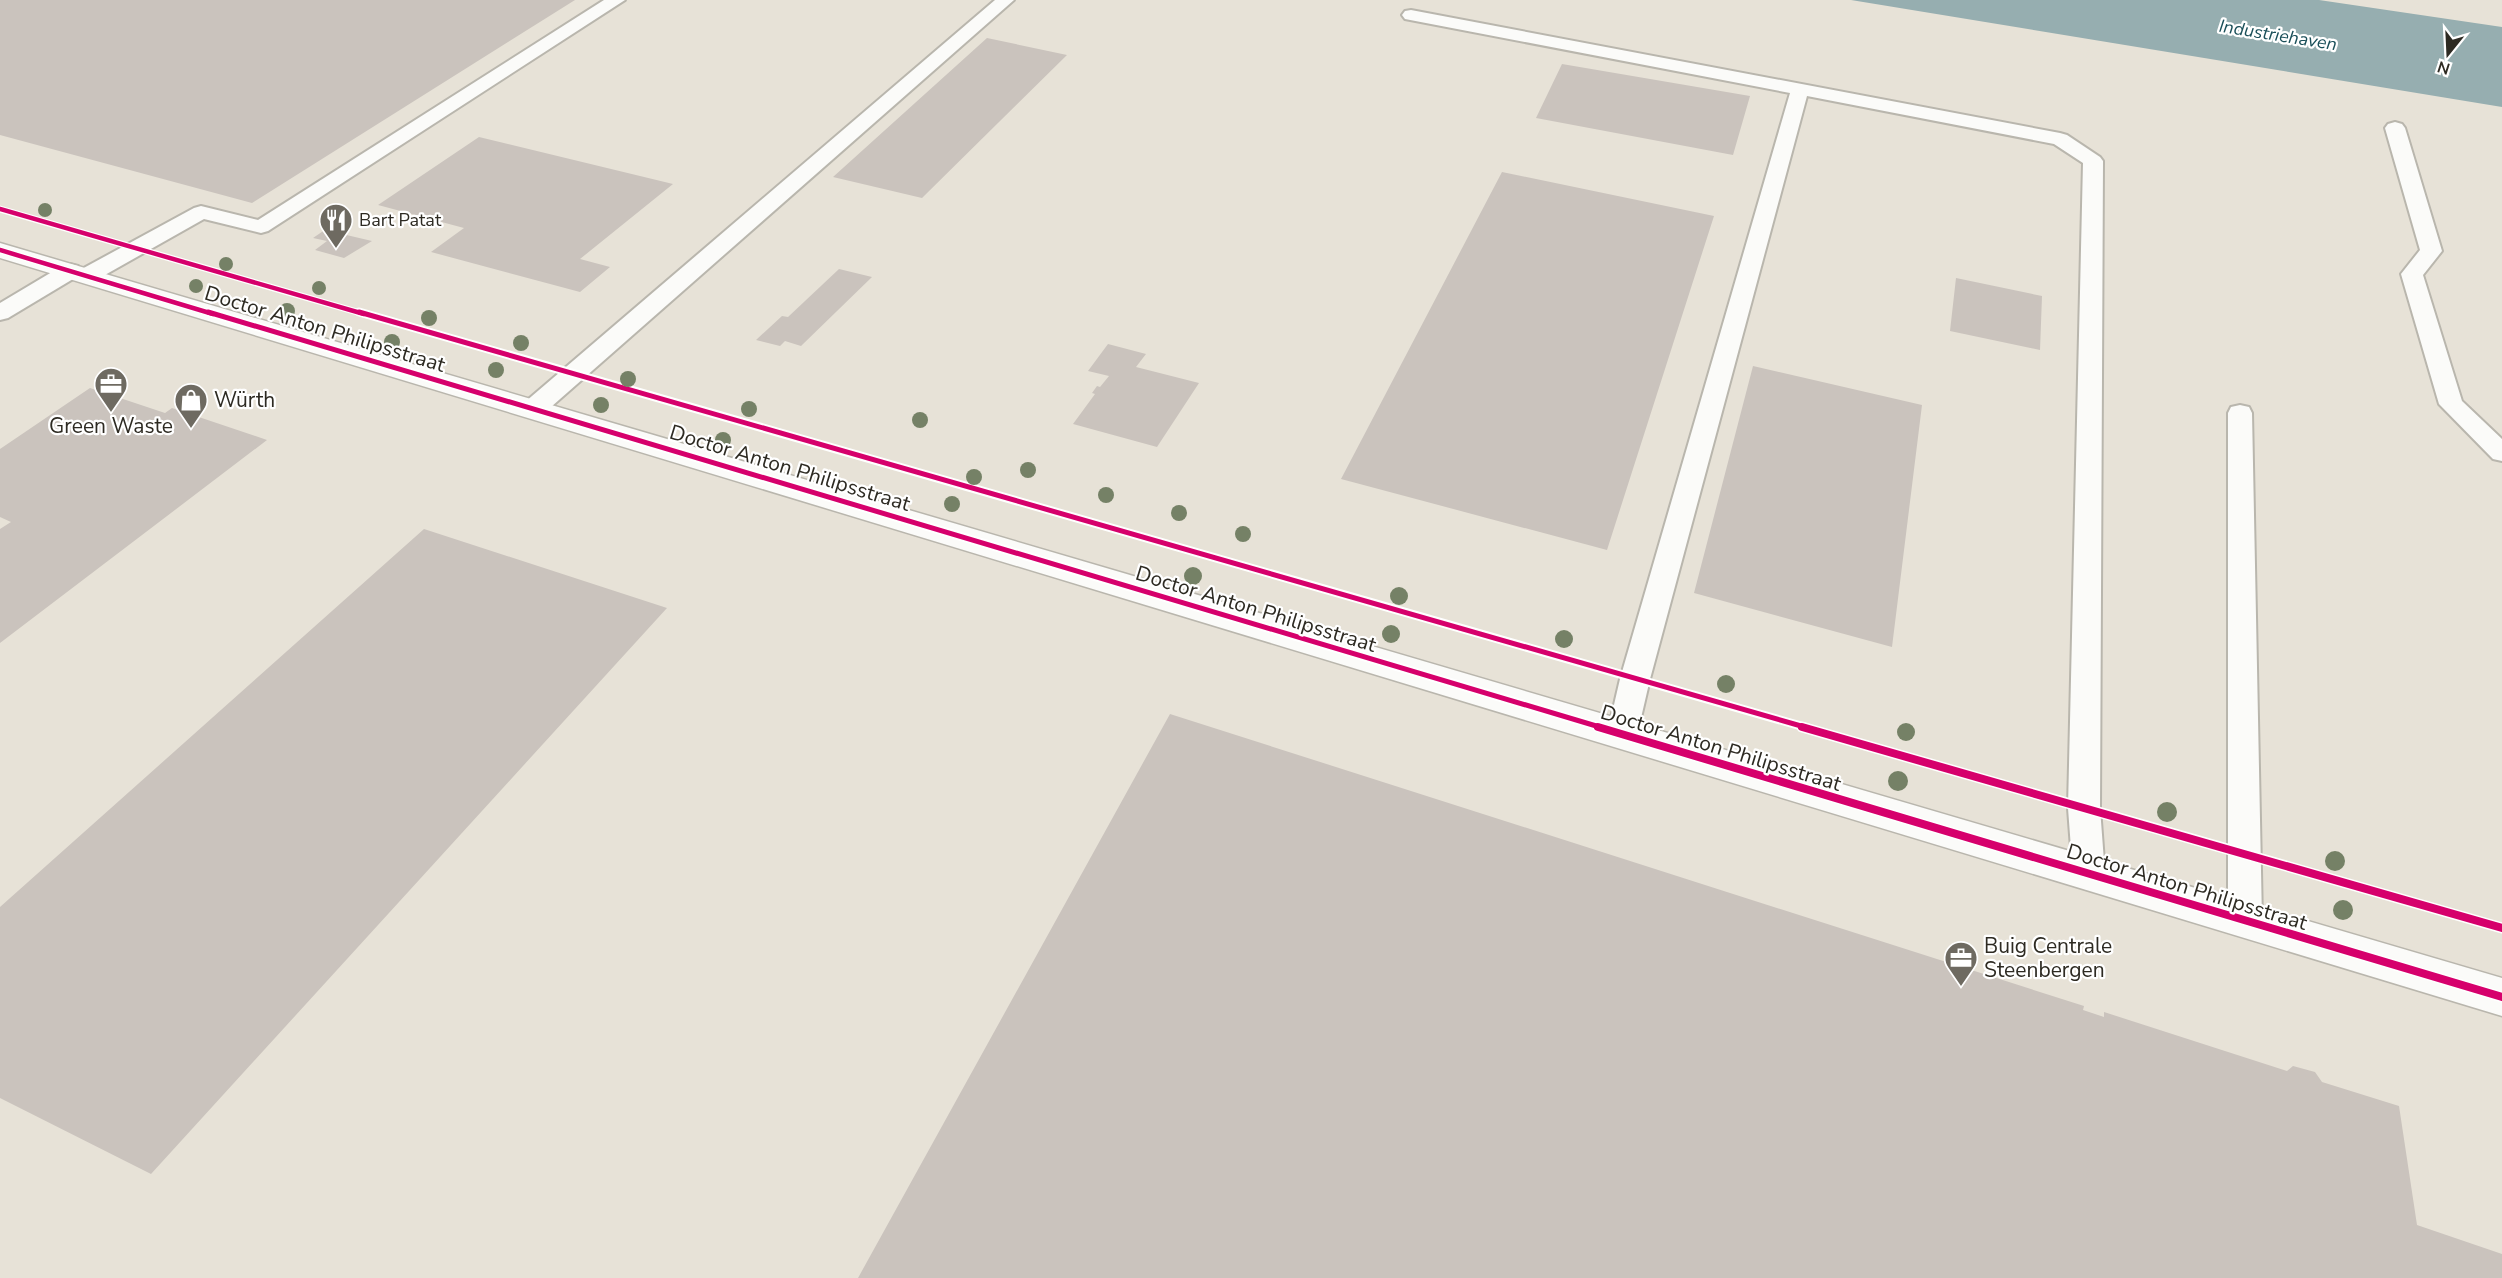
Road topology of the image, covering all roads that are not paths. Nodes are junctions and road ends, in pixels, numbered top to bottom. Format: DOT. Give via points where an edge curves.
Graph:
graph roads {
  1 [pos="616,0"];
  2 [pos="1005,0"];
  3 [pos="1411,15"];
  4 [pos="1800,89"];
  5 [pos="2395,128"];
  6 [pos="0,250"];
  7 [pos="79,273"];
  8 [pos="0,313"];
  9 [pos="534,408"];
  10 [pos="2240,413"];
  11 [pos="2502,453"];
  12 [pos="1622,735"];
  13 [pos="2089,875"];
  14 [pos="2245,921"];
  15 [pos="2502,998"];
  1 -- 7 [label="lane" via="261,226 201,212"];
  2 -- 9 [label="lane"];
  3 -- 4 [label="lane"];
  4 -- 12 [label="lane"];
  4 -- 13 [label="lane" via="2060,138 2094,161 2084,808"];
  5 -- 11 [label="lane" via="2431,251 2412,274 2451,404"];
  6 -- 7 [label="street, Doctor Anton Philipsstraat"];
  7 -- 8 [label="lane"];
  7 -- 9 [label="street, Doctor Anton Philipsstraat"];
  9 -- 12 [label="street, Doctor Anton Philipsstraat"];
  10 -- 14 [label="lane"];
  12 -- 13 [label="street, Doctor Anton Philipsstraat"];
  13 -- 14 [label="street, Doctor Anton Philipsstraat"];
  14 -- 15 [label="street, Doctor Anton Philipsstraat"];
}
